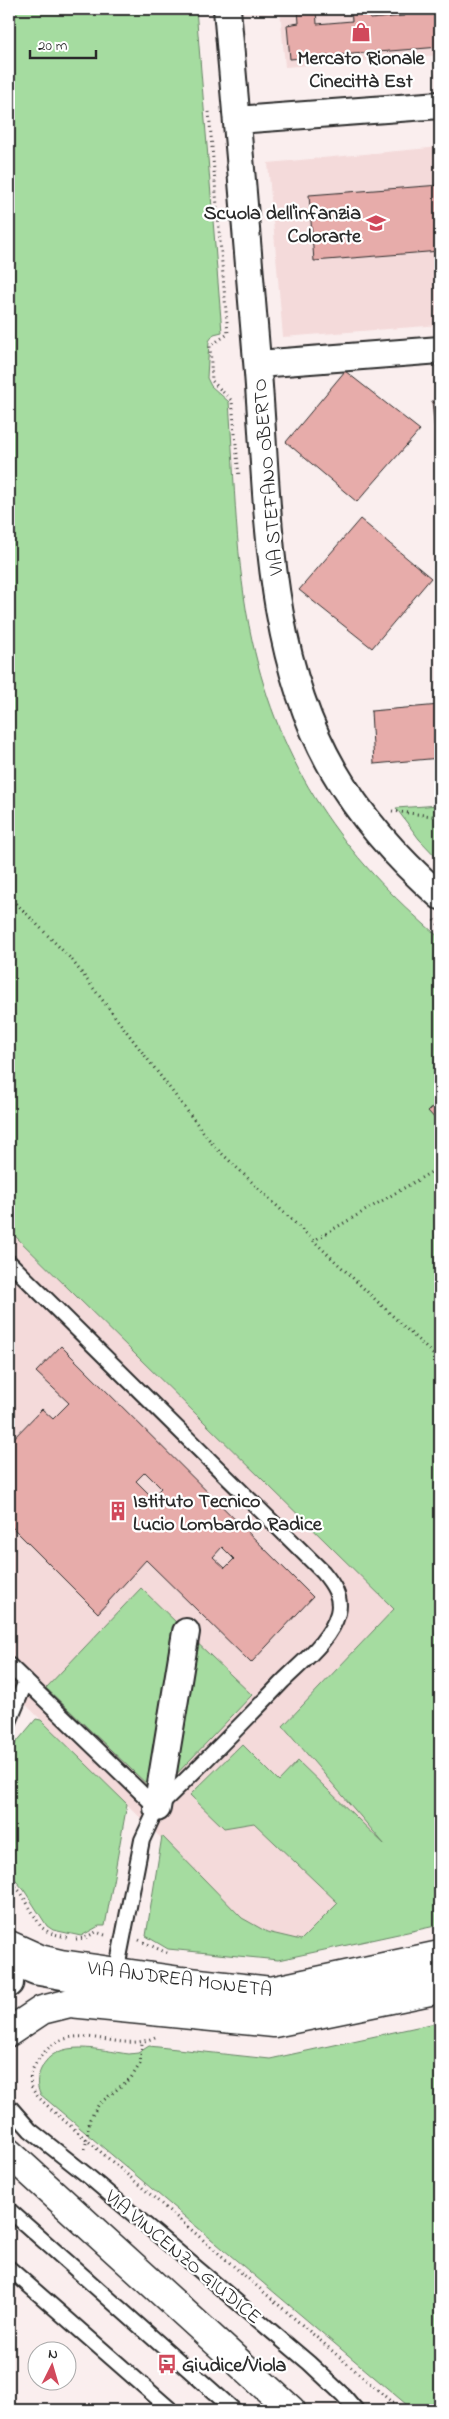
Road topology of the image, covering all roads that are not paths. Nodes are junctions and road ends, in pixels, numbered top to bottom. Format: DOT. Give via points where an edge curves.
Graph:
graph roads {
  1 [pos="227,9"];
  2 [pos="440,105"];
  3 [pos="237,120"];
  4 [pos="440,350"];
  5 [pos="258,364"];
  6 [pos="440,896"];
  7 [pos="9,1262"];
  8 [pos="186,1632"];
  9 [pos="9,1665"];
  10 [pos="26,1682"];
  11 [pos="9,1722"];
  12 [pos="157,1808"];
  13 [pos="9,1945"];
  14 [pos="440,1955"];
  15 [pos="9,1966"];
  16 [pos="116,1973"];
  17 [pos="440,1973"];
  18 [pos="9,1983"];
  19 [pos="397,1989"];
  20 [pos="440,1989"];
  21 [pos="440,2002"];
  22 [pos="9,2032"];
  23 [pos="9,2106"];
  24 [pos="12,2158"];
  25 [pos="9,2210"];
  26 [pos="9,2268"];
  27 [pos="171,2410"];
  28 [pos="234,2410"];
  29 [pos="291,2410"];
  30 [pos="356,2410"];
  1 -- 3 [label="street, VIA STEFANO OBERTO"];
  2 -- 3 [label="street"];
  3 -- 5 [label="street, VIA STEFANO OBERTO"];
  4 -- 5 [label="street"];
  5 -- 6 [label="street, VIA STEFANO OBERTO" via="271,551 300,693 317,738 355,803 382,838"];
  7 -- 12 [label="lane" via="323,1572 338,1596 340,1604 335,1622 320,1643"];
  8 -- 12 [label="street"];
  9 -- 10 [label="lane"];
  10 -- 11 [label="lane"];
  10 -- 12 [label="lane"];
  12 -- 16 [label="lane" via="142,1840"];
  13 -- 16 [label="street, VIA ANDREA MONETA" via="40,1959"];
  14 -- 19 [label="street, VIA ANDREA MONETA"];
  15 -- 18 [label="street"];
  15 -- 19 [label="lane, VIA ANDREA MONETA" via="34,1977 74,1984 269,2008"];
  16 -- 19 [label="street, VIA ANDREA MONETA" via="271,1991"];
  17 -- 19 [label="lane, VIA ANDREA MONETA"];
  19 -- 20 [label="street, VIA ANDREA MONETA"];
  19 -- 21 [label="lane, VIA ANDREA MONETA"];
  19 -- 22 [label="street, VIA ANDREA MONETA" via="274,2023 80,2003 60,2004 42,2010"];
  23 -- 30 [label="lane, VIA VINCENZO GIUDICE" via="30,2130 309,2363"];
  24 -- 29 [label="street, VIA VINCENZO GIUDICE"];
  25 -- 28 [label="lane"];
  26 -- 27 [label="lane"];
}
